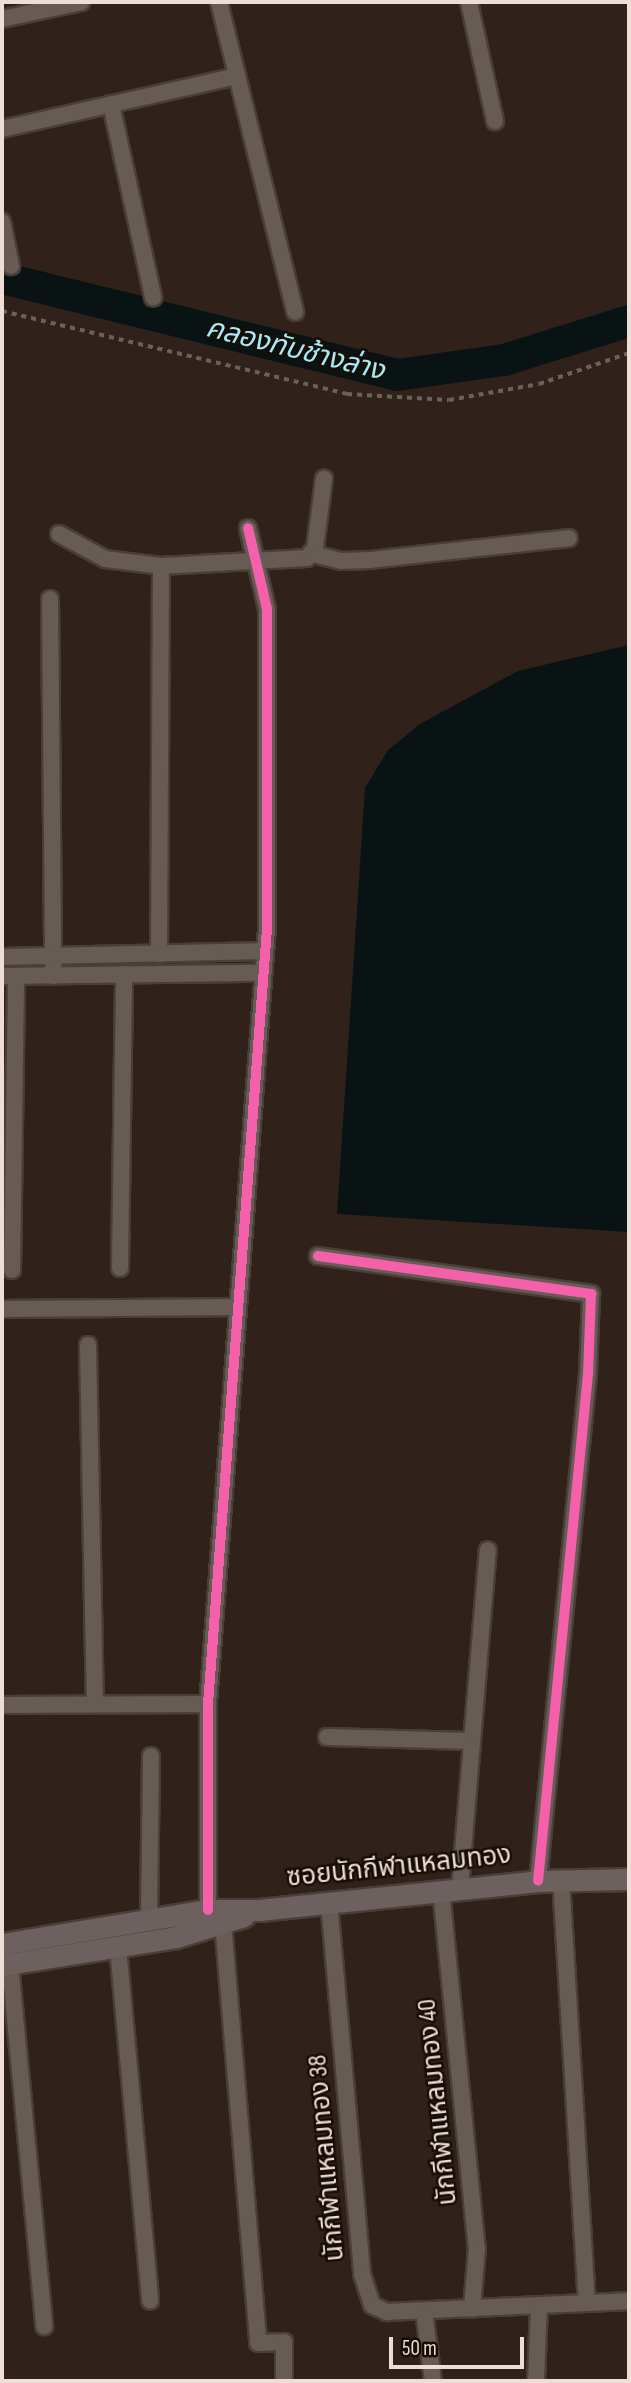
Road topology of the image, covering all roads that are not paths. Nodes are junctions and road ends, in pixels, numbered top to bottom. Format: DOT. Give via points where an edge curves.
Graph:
graph roads {
  1 [pos="81,2"];
  2 [pos="219,2"];
  3 [pos="469,2"];
  4 [pos="2,19"];
  5 [pos="237,76"];
  6 [pos="111,104"];
  7 [pos="495,121"];
  8 [pos="2,129"];
  9 [pos="2,222"];
  10 [pos="11,266"];
  11 [pos="153,297"];
  12 [pos="295,312"];
  13 [pos="324,479"];
  14 [pos="247,528"];
  15 [pos="59,534"];
  16 [pos="569,538"];
  17 [pos="313,554"];
  18 [pos="257,561"];
  19 [pos="161,566"];
  20 [pos="50,599"];
  21 [pos="265,951"];
  22 [pos="159,954"];
  23 [pos="2,957"];
  24 [pos="53,957"];
  25 [pos="263,973"];
  26 [pos="124,974"];
  27 [pos="9,976"];
  28 [pos="53,976"];
  29 [pos="318,1256"];
  30 [pos="120,1268"];
  31 [pos="12,1270"];
  32 [pos="235,1307"];
  33 [pos="2,1309"];
  34 [pos="88,1345"];
  35 [pos="488,1550"];
  36 [pos="94,1704"];
  37 [pos="208,1704"];
  38 [pos="2,1705"];
  39 [pos="327,1737"];
  40 [pos="470,1741"];
  41 [pos="151,1756"];
  42 [pos="629,1879"];
  43 [pos="561,1880"];
  44 [pos="538,1881"];
  45 [pos="450,1889"];
  46 [pos="329,1902"];
  47 [pos="216,1916"];
  48 [pos="149,1919"];
  49 [pos="2,1944"];
  50 [pos="118,1947"];
  51 [pos="6,1965"];
  52 [pos="150,2301"];
  53 [pos="629,2301"];
  54 [pos="587,2302"];
  55 [pos="539,2305"];
  56 [pos="472,2309"];
  57 [pos="424,2312"];
  58 [pos="44,2326"];
  59 [pos="284,2381"];
  60 [pos="433,2381"];
  61 [pos="536,2381"];
  1 -- 4 [label="street"];
  2 -- 5 [label="street"];
  3 -- 7 [label="street"];
  5 -- 6 [label="street"];
  5 -- 12 [label="street"];
  6 -- 8 [label="street"];
  6 -- 11 [label="street"];
  9 -- 10 [label="street"];
  13 -- 17 [label="street"];
  14 -- 18 [label="street"];
  15 -- 19 [label="street" via="105,559"];
  16 -- 17 [label="street" via="370,560"];
  17 -- 18 [label="street"];
  18 -- 19 [label="street"];
  18 -- 21 [label="street" via="267,609"];
  19 -- 22 [label="street"];
  20 -- 24 [label="street"];
  21 -- 22 [label="street"];
  21 -- 25 [label="street"];
  22 -- 24 [label="street"];
  23 -- 24 [label="street"];
  24 -- 28 [label="street"];
  25 -- 26 [label="street"];
  25 -- 32 [label="street"];
  26 -- 28 [label="street"];
  26 -- 30 [label="street"];
  27 -- 28 [label="street"];
  27 -- 31 [label="street"];
  29 -- 44 [label="street" via="591,1294 588,1374"];
  32 -- 33 [label="street"];
  32 -- 37 [label="street"];
  34 -- 36 [label="street"];
  35 -- 40 [label="street, นักกีฬาแหลมทอง 40"];
  36 -- 37 [label="street"];
  36 -- 38 [label="street"];
  37 -- 47 [label="street"];
  39 -- 40 [label="street"];
  40 -- 45 [label="street, นักกีฬาแหลมทอง 40"];
  41 -- 48 [label="street"];
  42 -- 43 [label="street, ซอยนักกีฬาแหลมทอง"];
  43 -- 44 [label="street, ซอยนักกีฬาแหลมทอง"];
  43 -- 54 [label="street"];
  44 -- 45 [label="street, ซอยนักกีฬาแหลมทอง"];
  45 -- 46 [label="street, ซอยนักกีฬาแหลมทอง"];
  45 -- 56 [label="street, นักกีฬาแหลมทอง 40" via="477,2248"];
  46 -- 47 [label="street, ซอยนักกีฬาแหลมทอง"];
  46 -- 57 [label="street, นักกีฬาแหลมทอง 38" via="366,2293 372,2305 387,2312"];
  47 -- 48 [label="street, ซอยนักกีฬาแหลมทอง"];
  47 -- 50 [label="street, ซอยนักกีฬาแหลมทอง"];
  47 -- 59 [label="street" via="258,2343 284,2342"];
  48 -- 49 [label="street, ซอยนักกีฬาแหลมทอง"];
  50 -- 51 [label="street, ซอยนักกีฬาแหลมทอง"];
  50 -- 52 [label="street"];
  51 -- 58 [label="street"];
  53 -- 54 [label="street, นักกีฬาแหลมทอง 38"];
  54 -- 55 [label="street, นักกีฬาแหลมทอง 38"];
  55 -- 56 [label="street, นักกีฬาแหลมทอง 38"];
  55 -- 61 [label="street"];
  56 -- 57 [label="street, นักกีฬาแหลมทอง 38"];
  57 -- 60 [label="street"];
}
